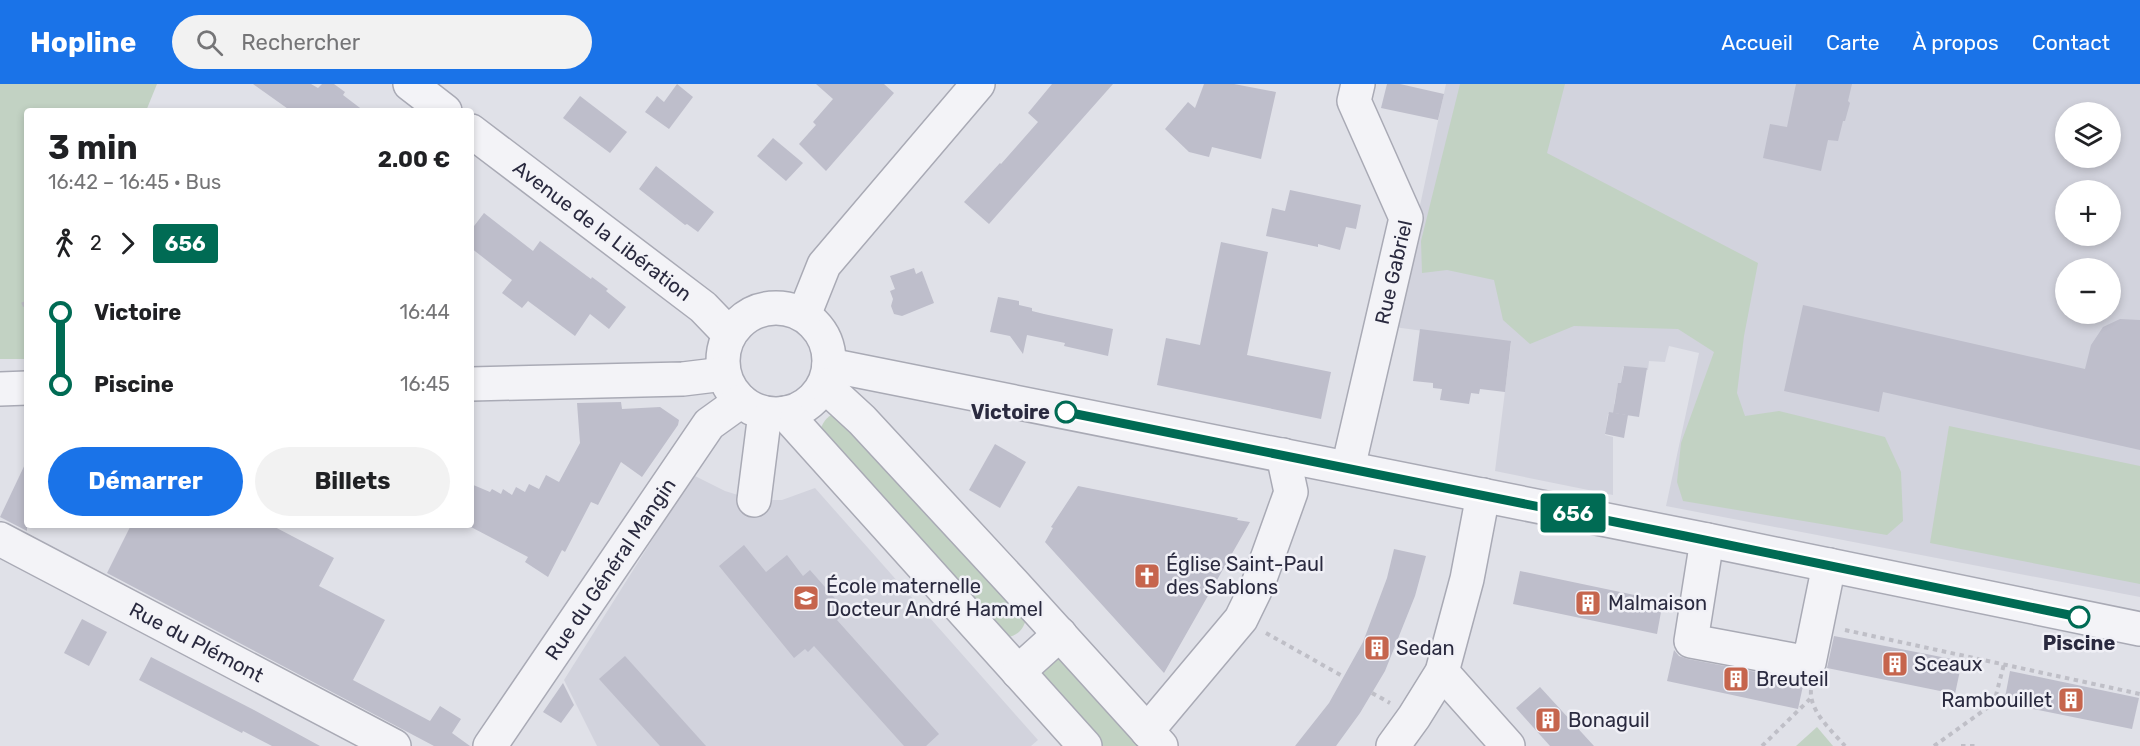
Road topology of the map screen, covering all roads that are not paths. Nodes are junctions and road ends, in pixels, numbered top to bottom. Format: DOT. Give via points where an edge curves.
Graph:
graph roads {
  1 [pos="410,84"];
  2 [pos="978,84"];
  3 [pos="1358,84"];
  4 [pos="441,108"];
  5 [pos="474,133"];
  6 [pos="804,315"];
  7 [pos="729,334"];
  8 [pos="827,375"];
  9 [pos="474,384"];
  10 [pos="0,388"];
  11 [pos="24,388"];
  12 [pos="754,400"];
  13 [pos="1283,455"];
  14 [pos="1348,468"];
  15 [pos="1483,495"];
  16 [pos="754,500"];
  17 [pos="0,539"];
  18 [pos="1707,540"];
  19 [pos="1829,565"];
  20 [pos="2140,629"];
  21 [pos="1060,634"];
  22 [pos="1018,672"];
  23 [pos="1442,672"];
  24 [pos="1154,739"];
  25 [pos="1078,743"];
  26 [pos="394,746"];
  27 [pos="490,746"];
  28 [pos="1393,746"];
  29 [pos="1508,746"];
  1 -- 4 [label="street"];
  2 -- 6 [label="street" via="824,265"];
  3 -- 14 [label="street, Rue Gabriel" via="1354,101 1406,218"];
  5 -- 7 [label="street, Avenue de la Libération" via="703,308"];
  6 -- 7 [label="street" via="784,308 762,309 743,318"];
  6 -- 8 [label="street" via="819,328 827,346"];
  7 -- 12 [label="street" via="723,354"];
  8 -- 12 [label="street" via="807,404"];
  8 -- 13 [label="street"];
  8 -- 21 [label="street" via="862,420"];
  9 -- 12 [label="street" via="683,379"];
  10 -- 11 [label="street"];
  12 -- 16 [label="street"];
  12 -- 22 [label="street"];
  12 -- 27 [label="street, Rue du Général Mangin" via="708,424"];
  13 -- 14 [label="street"];
  13 -- 24 [label="street" via="1291,492 1258,584 1240,619"];
  14 -- 15 [label="street"];
  15 -- 18 [label="street"];
  15 -- 23 [label="street" via="1467,579"];
  17 -- 26 [label="street, Rue du Plémont"];
  18 -- 19 [label="street"];
  18 -- 19 [label="street" via="1691,640 1809,663"];
  19 -- 20 [label="street"];
  21 -- 22 [label="street"];
  21 -- 24 [label="street"];
  22 -- 25 [label="street"];
  23 -- 28 [label="street"];
  23 -- 29 [label="street"];
}
